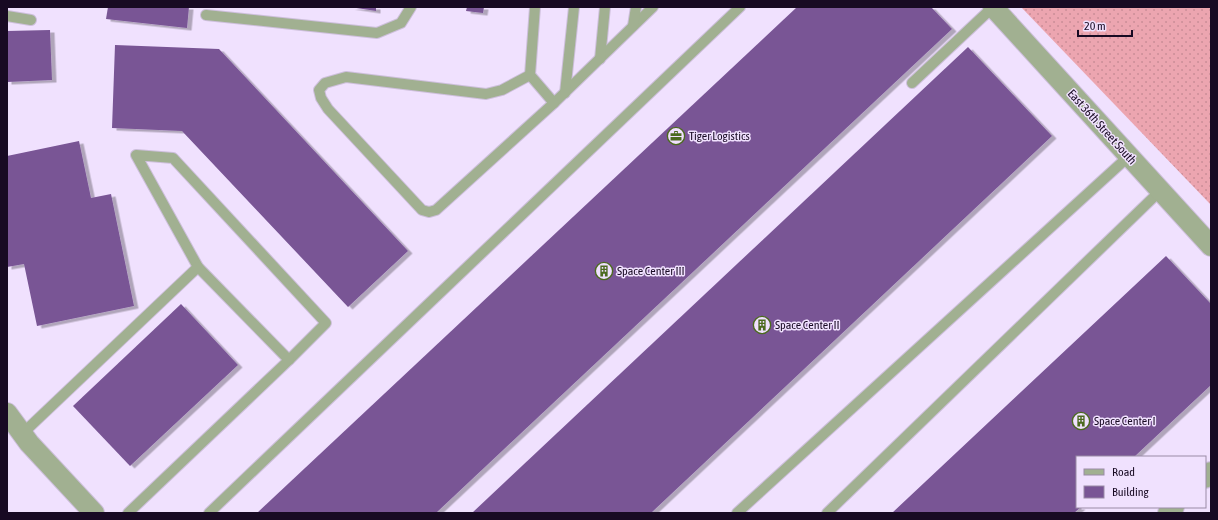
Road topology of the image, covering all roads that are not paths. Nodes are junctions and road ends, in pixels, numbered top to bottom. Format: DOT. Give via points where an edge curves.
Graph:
graph roads {
  1 [pos="411,7"];
  2 [pos="535,7"];
  3 [pos="574,7"];
  4 [pos="605,7"];
  5 [pos="636,7"];
  6 [pos="653,7"];
  7 [pos="740,7"];
  8 [pos="993,7"];
  9 [pos="206,15"];
  10 [pos="7,16"];
  11 [pos="31,20"];
  12 [pos="634,26"];
  13 [pos="600,59"];
  14 [pos="530,75"];
  15 [pos="912,83"];
  16 [pos="565,93"];
  17 [pos="554,103"];
  18 [pos="1129,156"];
  19 [pos="1160,191"];
  20 [pos="1211,246"];
  21 [pos="198,267"];
  22 [pos="289,360"];
  23 [pos="7,413"];
  24 [pos="22,434"];
  25 [pos="94,513"];
  26 [pos="128,513"];
  27 [pos="209,513"];
  28 [pos="737,513"];
  29 [pos="827,513"];
  1 -- 9 [label="lane" via="401,23 377,33"];
  2 -- 14 [label="lane"];
  3 -- 16 [label="lane"];
  4 -- 13 [label="lane"];
  5 -- 12 [label="lane"];
  6 -- 12 [label="lane"];
  7 -- 27 [label="lane"];
  8 -- 15 [label="lane"];
  8 -- 18 [label="street, East 36th Street South"];
  10 -- 11 [label="lane"];
  12 -- 13 [label="lane"];
  13 -- 16 [label="lane"];
  14 -- 17 [label="lane"];
  14 -- 17 [label="lane" via="502,90 486,94 346,77 325,83 319,90 328,109 422,210 429,212 436,210"];
  16 -- 17 [label="lane"];
  18 -- 19 [label="street, East 36th Street South"];
  18 -- 28 [label="lane"];
  19 -- 20 [label="street, East 36th Street South"];
  19 -- 29 [label="lane"];
  21 -- 22 [label="lane"];
  21 -- 22 [label="lane" via="136,155 173,158 326,323"];
  21 -- 24 [label="lane"];
  22 -- 26 [label="lane"];
  23 -- 24 [label="street"];
  24 -- 25 [label="street"];
}
